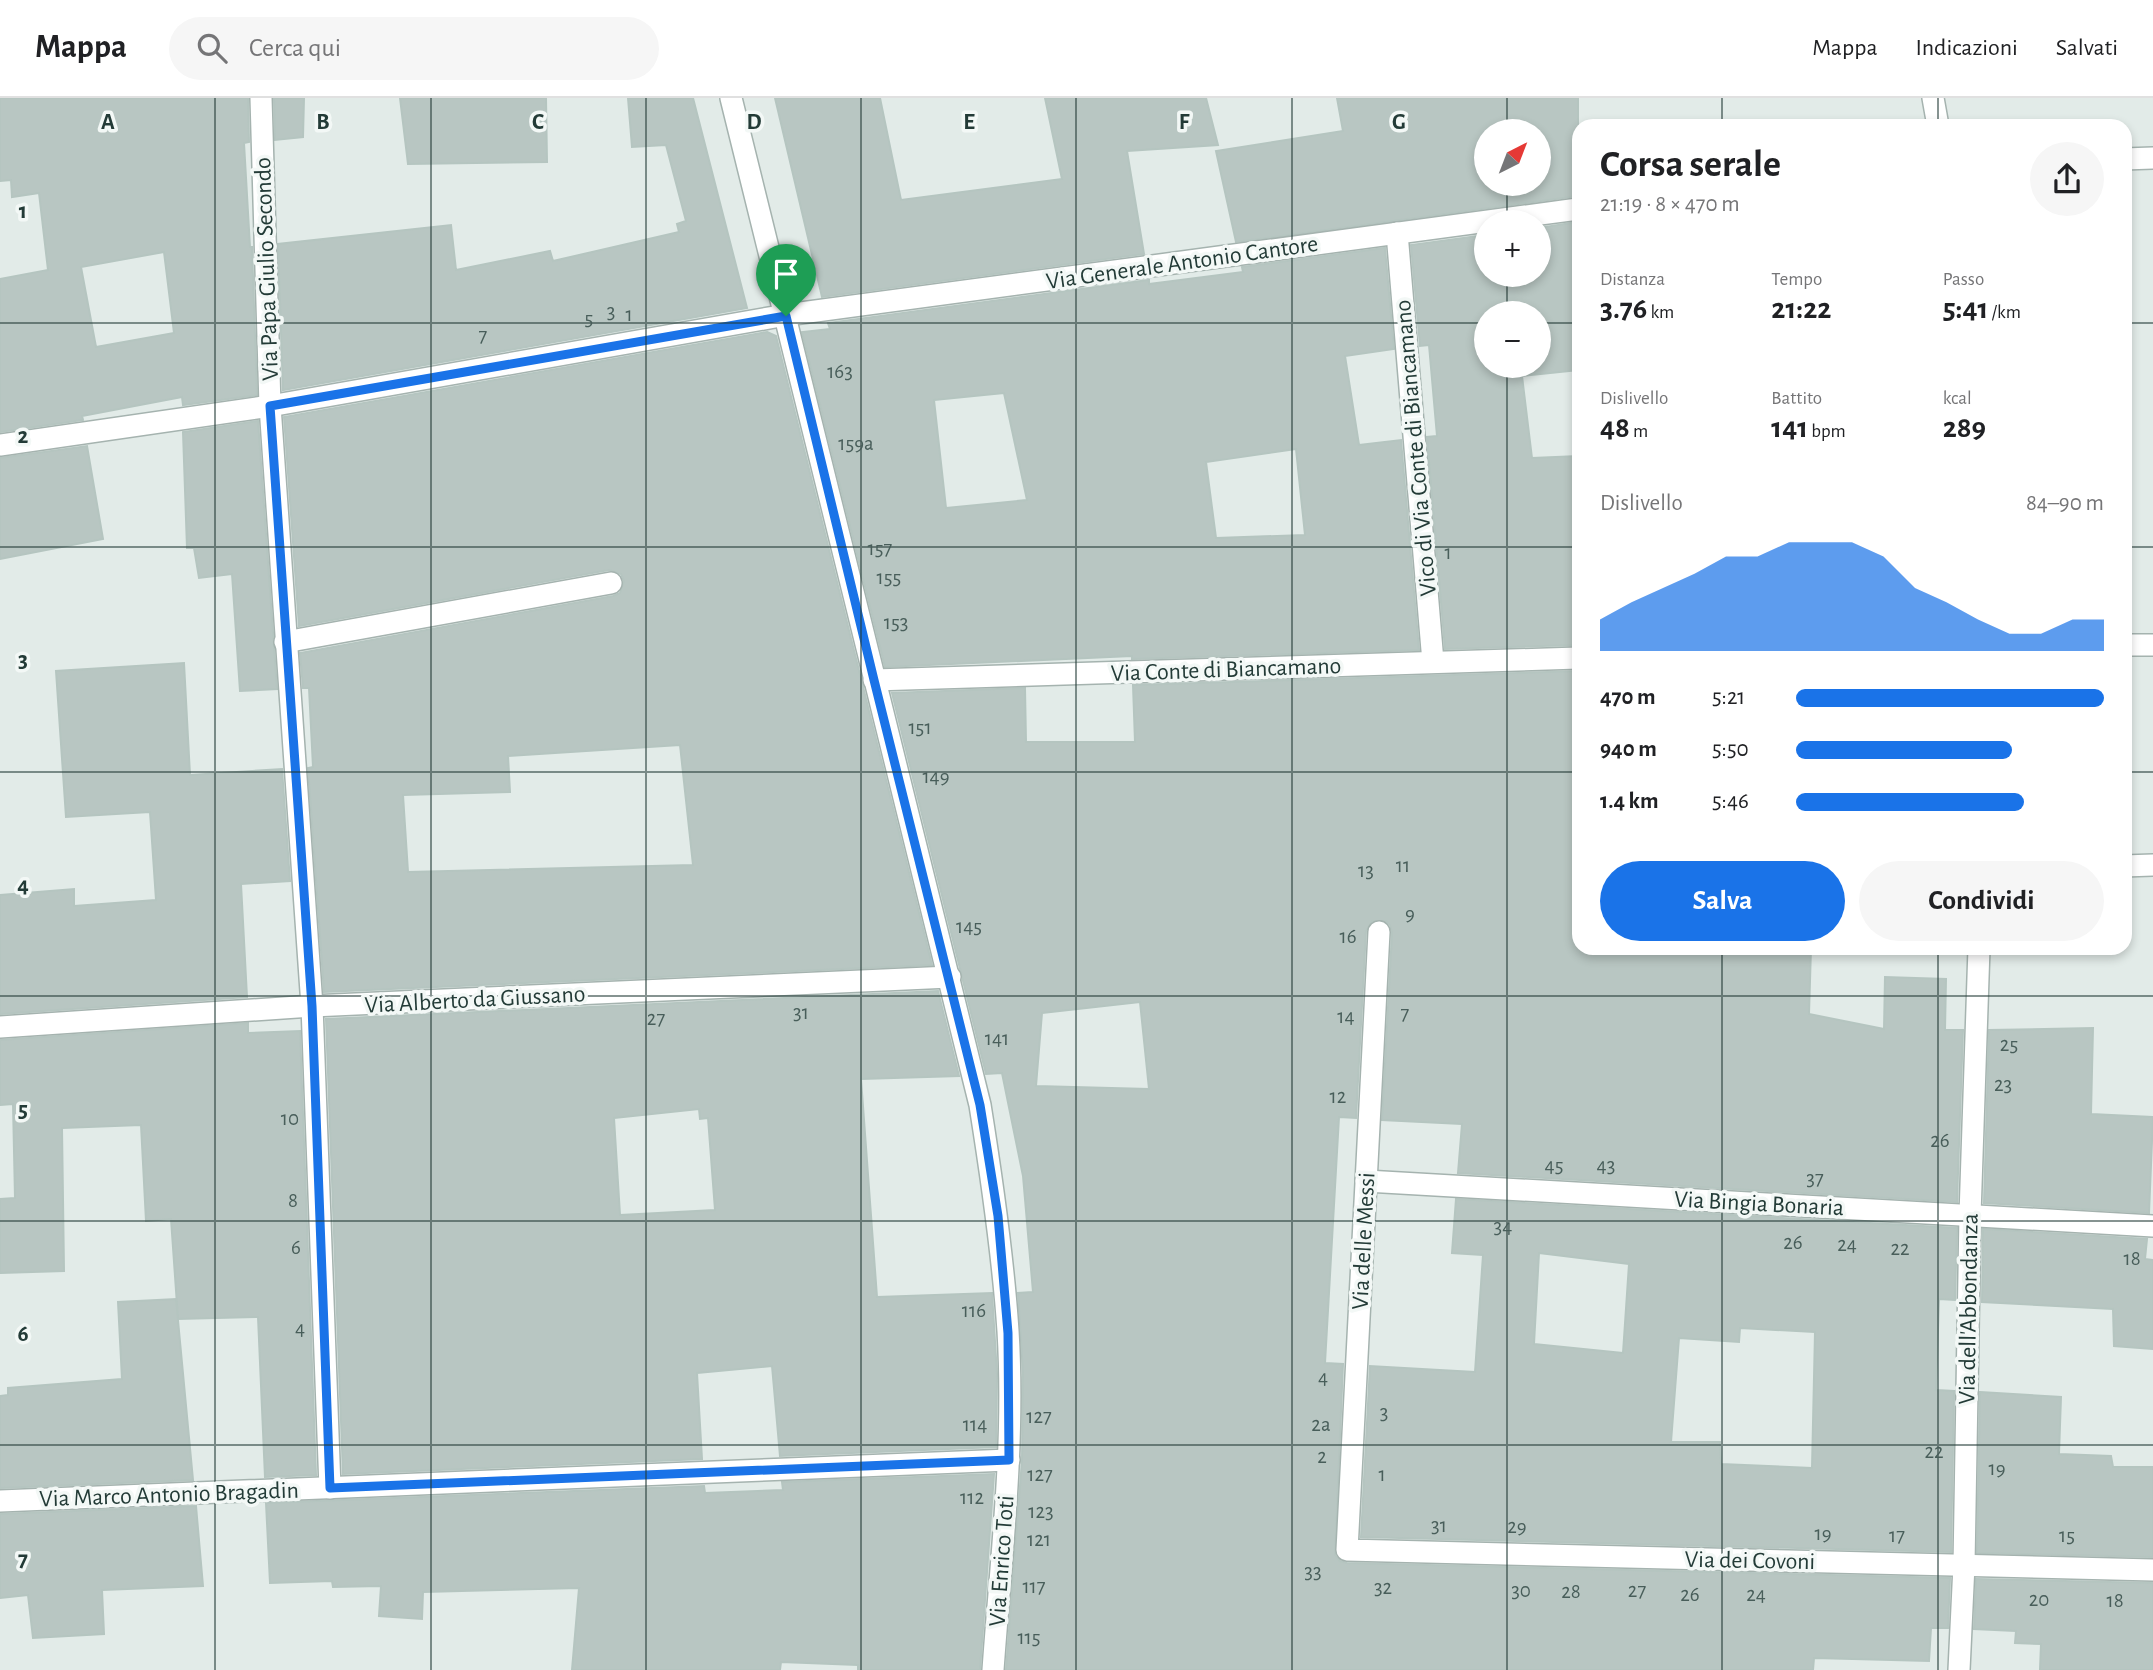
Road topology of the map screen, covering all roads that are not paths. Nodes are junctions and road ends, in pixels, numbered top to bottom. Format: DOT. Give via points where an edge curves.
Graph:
graph roads {
  1 [pos="261,98"];
  2 [pos="732,98"];
  3 [pos="1933,98"];
  4 [pos="1937,119"];
  5 [pos="2153,158"];
  6 [pos="2132,159"];
  7 [pos="1572,210"];
  8 [pos="1397,233"];
  9 [pos="786,316"];
  10 [pos="270,406"];
  11 [pos="0,445"];
  12 [pos="611,583"];
  13 [pos="285,642"];
  14 [pos="2132,645"];
  15 [pos="2153,645"];
  16 [pos="1572,658"];
  17 [pos="1433,662"];
  18 [pos="874,680"];
  19 [pos="2153,865"];
  20 [pos="2132,866"];
  21 [pos="1379,932"];
  22 [pos="1979,955"];
  23 [pos="950,977"];
  24 [pos="312,1006"];
  25 [pos="0,1027"];
  26 [pos="1366,1181"];
  27 [pos="1970,1215"];
  28 [pos="2153,1226"];
  29 [pos="1009,1460"];
  30 [pos="330,1488"];
  31 [pos="0,1501"];
  32 [pos="1347,1550"];
  33 [pos="1964,1565"];
  34 [pos="2153,1570"];
  35 [pos="993,1670"];
  36 [pos="1959,1670"];
  1 -- 10 [label="street, Via Papa Giulio Secondo"];
  2 -- 9 [label="street, Via Enrico Toti"];
  3 -- 4 [label="street"];
  5 -- 6 [label="street"];
  7 -- 8 [label="street, Via Generale Antonio Cantore"];
  8 -- 9 [label="street, Via Generale Antonio Cantore"];
  8 -- 17 [label="street, Vico di Via Conte di Biancamano"];
  9 -- 10 [label="street, Via Generale Antonio Cantore"];
  9 -- 18 [label="street, Via Enrico Toti"];
  10 -- 11 [label="street, Via Generale Antonio Cantore"];
  10 -- 13 [label="street, Via Papa Giulio Secondo"];
  12 -- 13 [label="street"];
  13 -- 24 [label="street, Via Papa Giulio Secondo"];
  14 -- 15 [label="street"];
  16 -- 17 [label="street, Via Conte di Biancamano"];
  17 -- 18 [label="street, Via Conte di Biancamano"];
  18 -- 23 [label="street, Via Enrico Toti"];
  19 -- 20 [label="street"];
  21 -- 26 [label="street, Via delle Messi"];
  22 -- 27 [label="street, Via dell'Abbondanza"];
  23 -- 24 [label="street, Via Alberto da Giussano"];
  23 -- 29 [label="street, Via Enrico Toti" via="980,1105 998,1216 1008,1333"];
  24 -- 25 [label="street, Via Alberto da Giussano"];
  24 -- 30 [label="street, Via Papa Giulio Secondo"];
  26 -- 27 [label="street, Via Bingia Bonaria"];
  26 -- 32 [label="street, Via delle Messi"];
  27 -- 28 [label="street, Via Bingia Bonaria"];
  27 -- 33 [label="street, Via dell'Abbondanza"];
  29 -- 30 [label="street, Via Marco Antonio Bragadin"];
  29 -- 35 [label="street, Via Enrico Toti"];
  30 -- 31 [label="street, Via Marco Antonio Bragadin"];
  32 -- 33 [label="street, Via dei Covoni"];
  33 -- 34 [label="street, Via dei Covoni"];
  33 -- 36 [label="street, Via dell'Abbondanza"];
}
